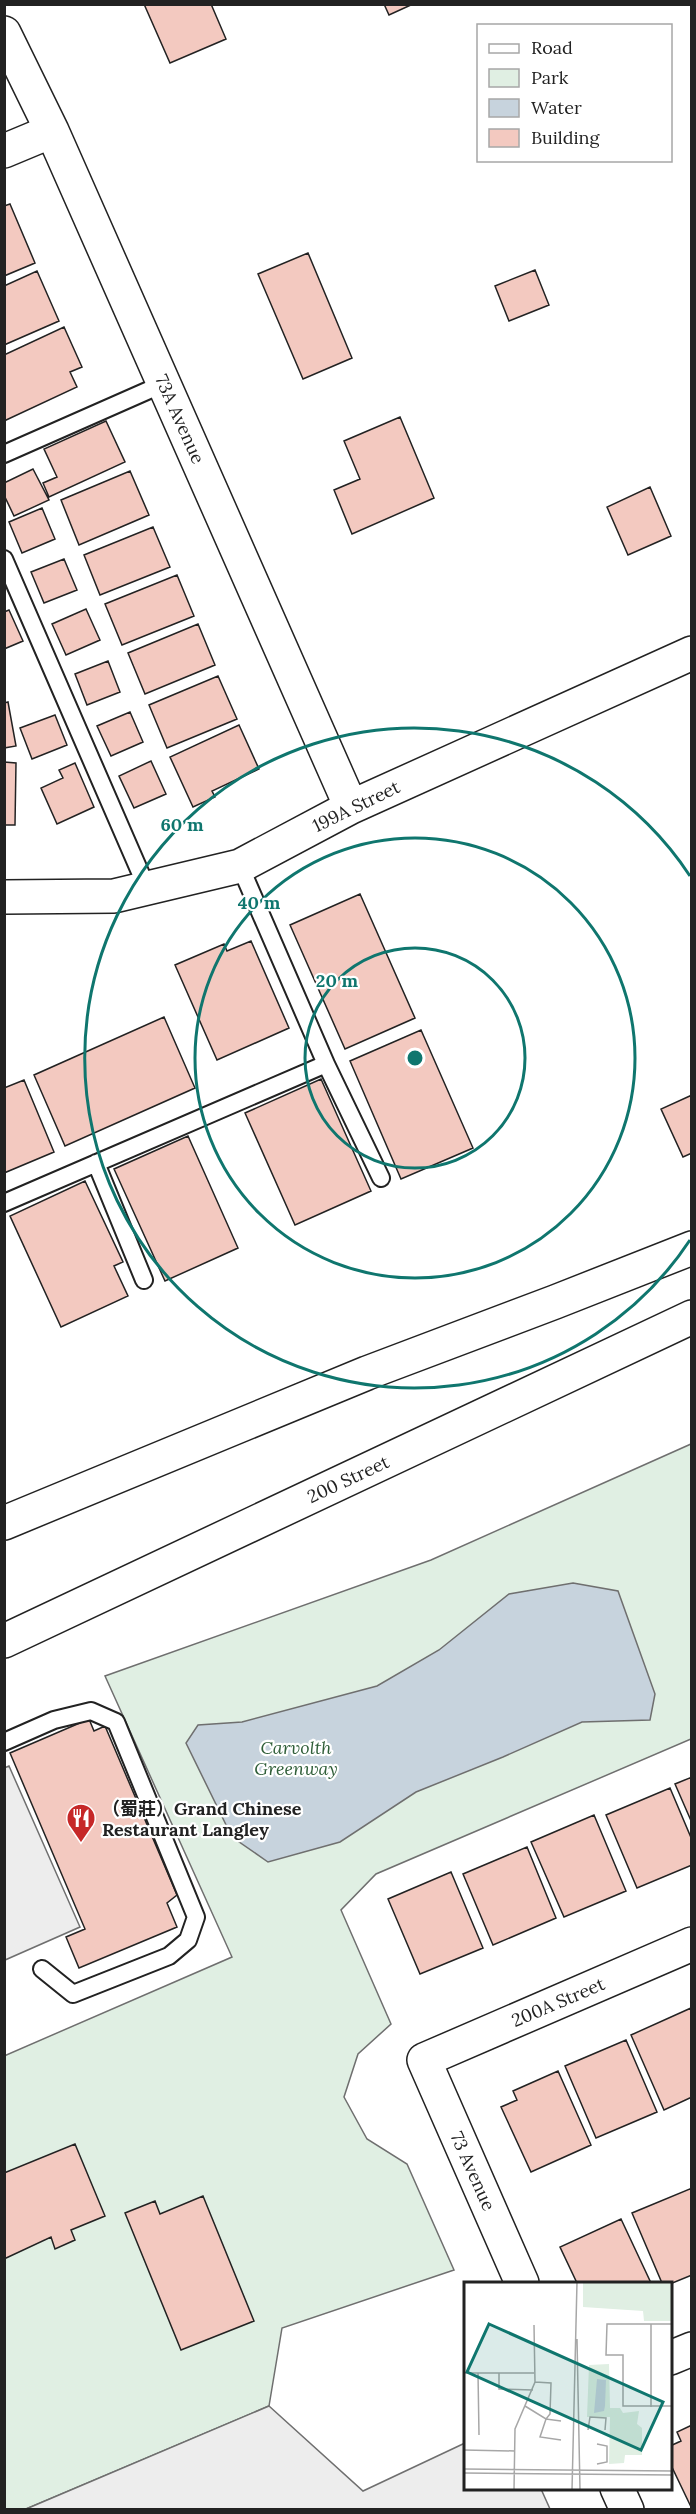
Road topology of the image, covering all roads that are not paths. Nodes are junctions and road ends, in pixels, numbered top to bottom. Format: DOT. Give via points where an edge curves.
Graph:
graph roads {
  1 [pos="4,33"];
  2 [pos="52,131"];
  3 [pos="4,151"];
  4 [pos="165,383"];
  5 [pos="4,454"];
  6 [pos="4,559"];
  7 [pos="692,653"];
  8 [pos="351,807"];
  9 [pos="240,866"];
  10 [pos="147,888"];
  11 [pos="4,897"];
  12 [pos="326,1064"];
  13 [pos="96,1163"];
  14 [pos="381,1178"];
  15 [pos="4,1203"];
  16 [pos="692,1248"];
  17 [pos="144,1280"];
  18 [pos="692,1317"];
  19 [pos="4,1523"];
  20 [pos="4,1641"];
  21 [pos="4,1742"];
  22 [pos="692,1944"];
  23 [pos="42,1968"];
  24 [pos="424,2060"];
  25 [pos="522,2282"];
  26 [pos="692,2349"];
  27 [pos="672,2357"];
  28 [pos="618,2490"];
  29 [pos="627,2510"];
  1 -- 2 [label="street, 73A Avenue"];
  2 -- 3 [label="street"];
  2 -- 4 [label="street, 73A Avenue"];
  4 -- 5 [label="lane"];
  4 -- 8 [label="street, 73A Avenue"];
  6 -- 10 [label="lane"];
  7 -- 8 [label="street, 199A Street"];
  8 -- 9 [label="street, 199A Street"];
  9 -- 10 [label="street, 199A Street"];
  9 -- 12 [label="lane"];
  10 -- 11 [label="street, 199A Street" via="114,896"];
  12 -- 13 [label="lane"];
  12 -- 14 [label="lane"];
  13 -- 15 [label="lane"];
  13 -- 17 [label="lane"];
  16 -- 19 [label="street" via="367,1373"];
  18 -- 20 [label="street, 200 Street"];
  21 -- 23 [label="lane" via="54,1720 91,1711 116,1722 196,1917 188,1940 169,1956 73,1994"];
  22 -- 24 [label="street, 200A Street"];
  24 -- 25 [label="street, 73 Avenue"];
  26 -- 27 [label="street"];
  28 -- 29 [label="street"];
}
